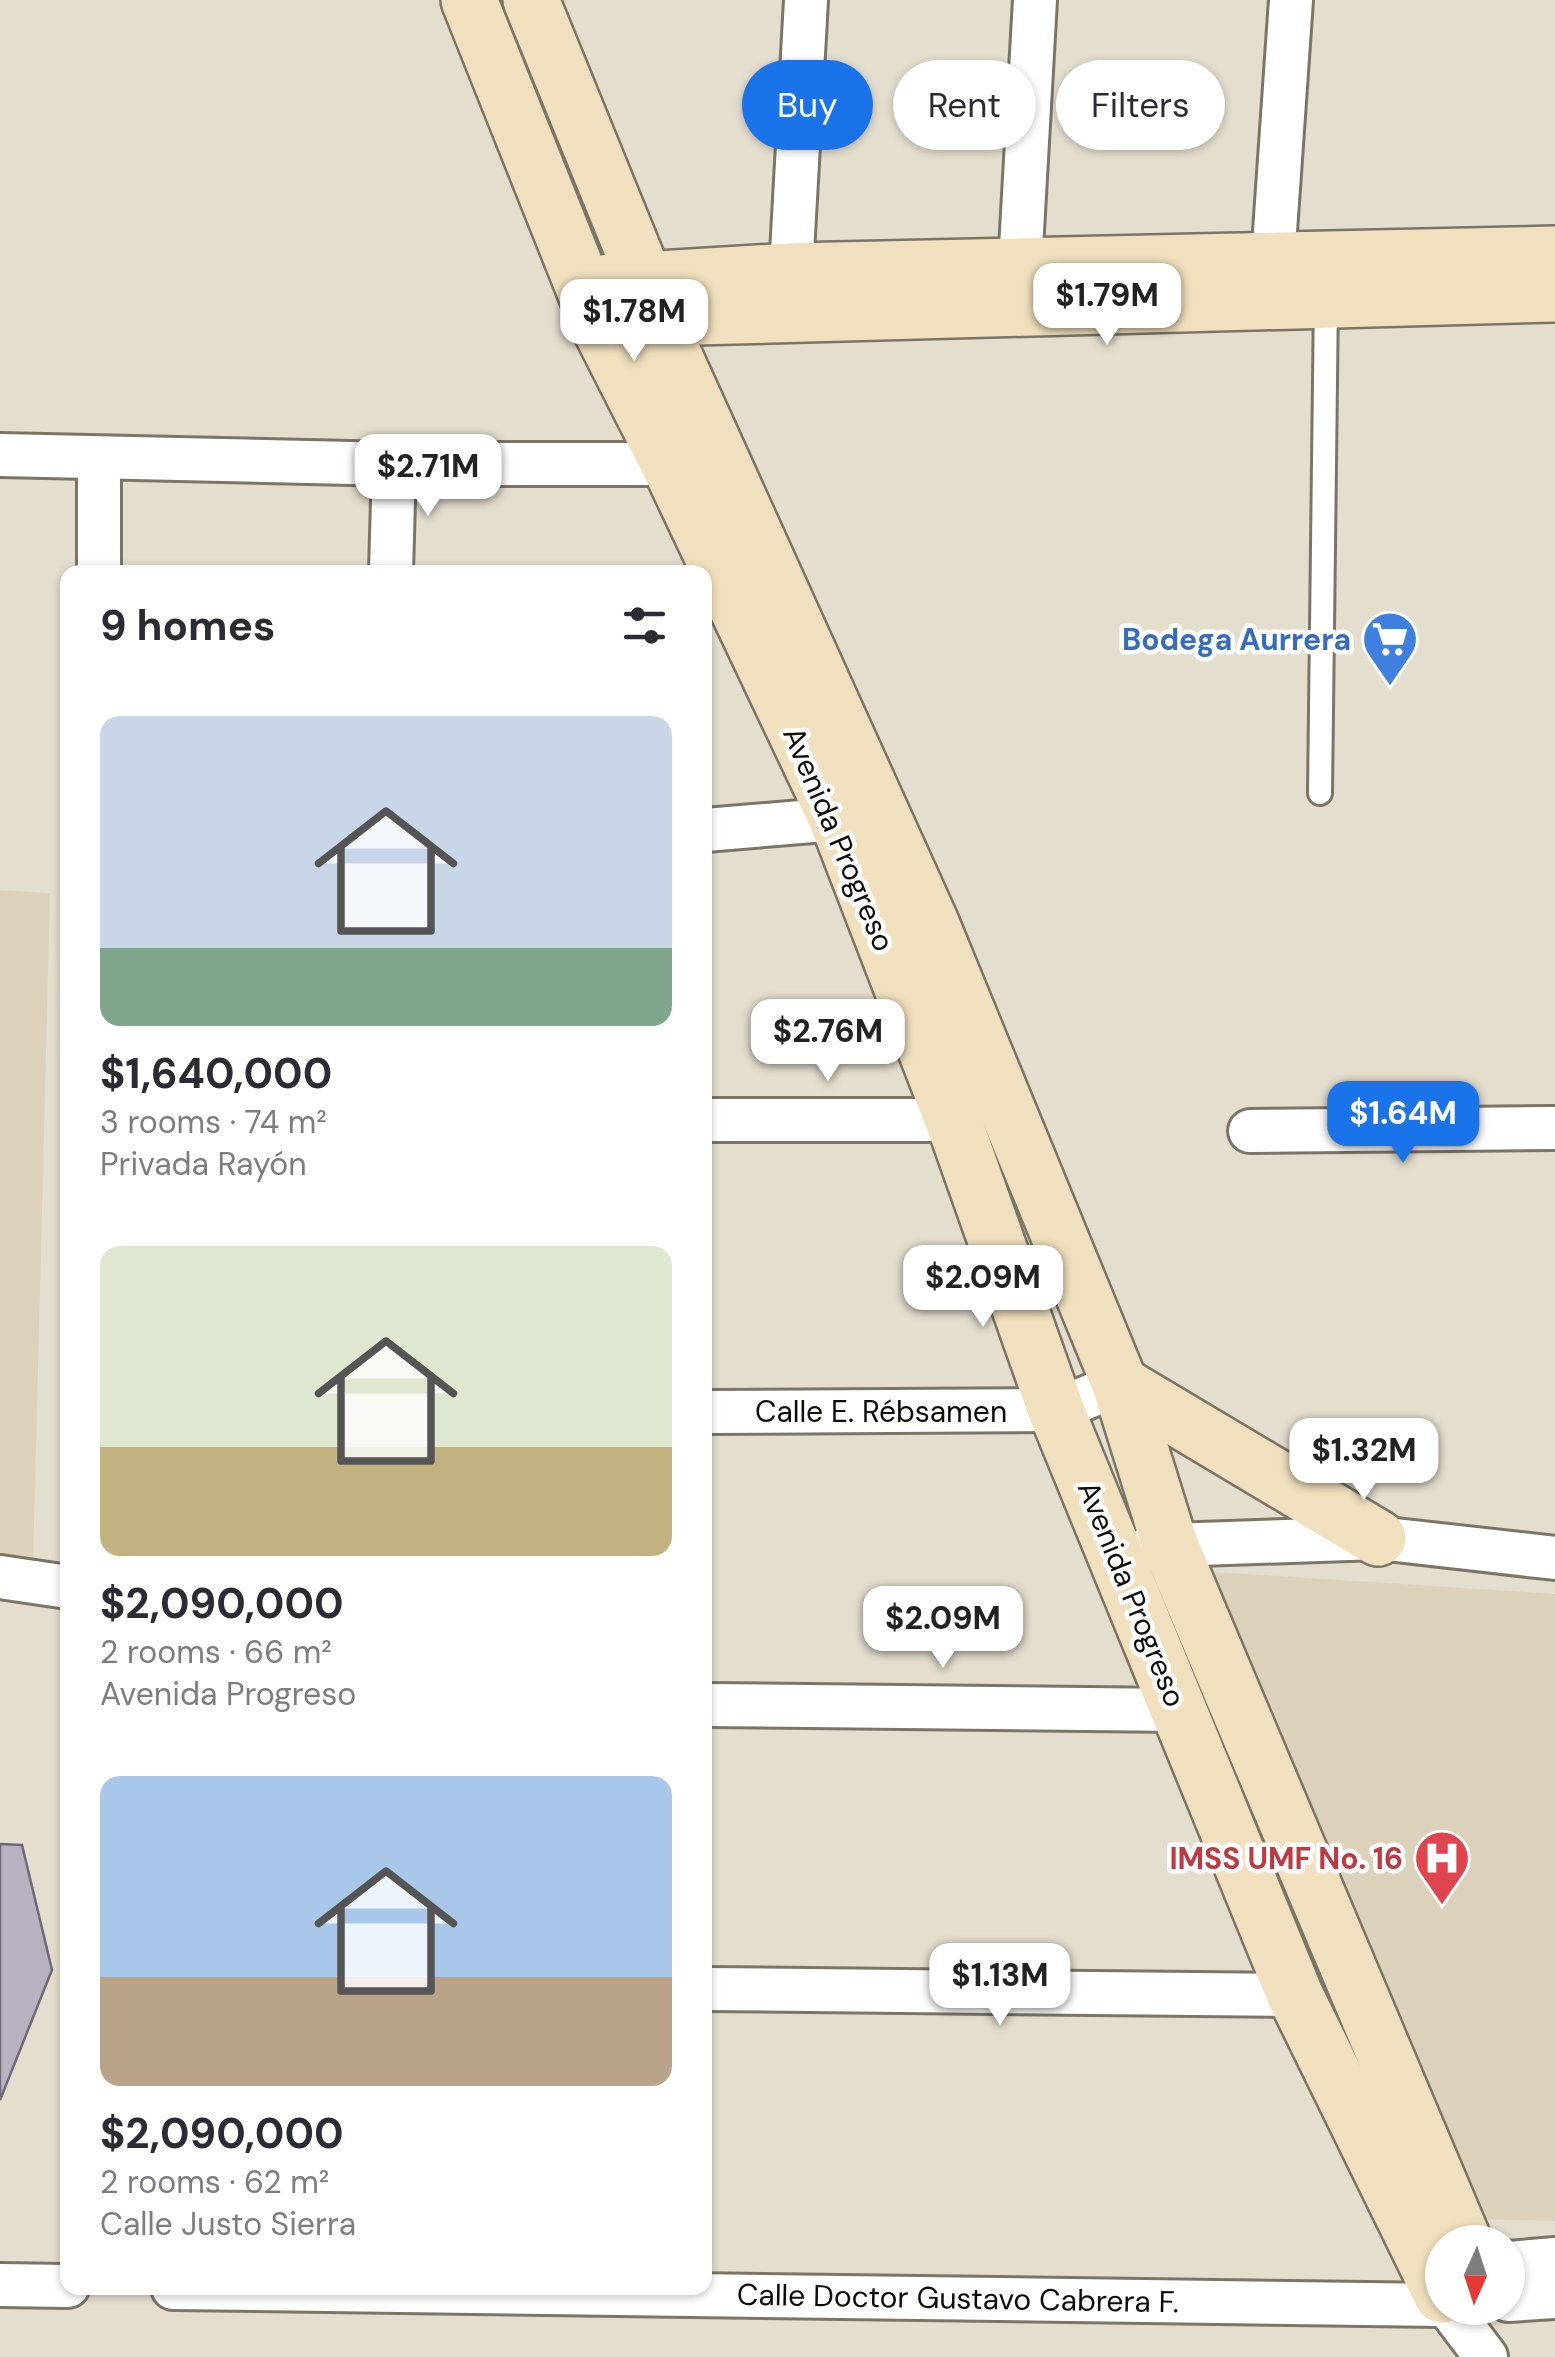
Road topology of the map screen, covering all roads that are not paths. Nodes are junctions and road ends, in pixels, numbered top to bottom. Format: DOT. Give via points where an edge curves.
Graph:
graph roads {
  1 [pos="470,0"];
  2 [pos="530,0"];
  3 [pos="806,0"];
  4 [pos="1035,0"];
  5 [pos="1290,0"];
  6 [pos="1555,254"];
  7 [pos="1020,266"];
  8 [pos="791,271"];
  9 [pos="1326,280"];
  10 [pos="1272,281"];
  11 [pos="1555,294"];
  12 [pos="651,299"];
  13 [pos="590,304"];
  14 [pos="0,455"];
  15 [pos="100,459"];
  16 [pos="394,464"];
  17 [pos="669,464"];
  18 [pos="99,565"];
  19 [pos="390,565"];
  20 [pos="1320,793"];
  21 [pos="836,819"];
  22 [pos="712,829"];
  23 [pos="712,1120"];
  24 [pos="952,1120"];
  25 [pos="1555,1128"];
  26 [pos="1250,1131"];
  27 [pos="1120,1384"];
  28 [pos="1056,1410"];
  29 [pos="712,1412"];
  30 [pos="1378,1538"];
  31 [pos="1170,1545"];
  32 [pos="1117,1556"];
  33 [pos="1555,1558"];
  34 [pos="0,1577"];
  35 [pos="60,1587"];
  36 [pos="712,1705"];
  37 [pos="1180,1710"];
  38 [pos="712,1988"];
  39 [pos="1295,1995"];
  40 [pos="1425,2228"];
  41 [pos="1425,2244"];
  42 [pos="1555,2259"];
  43 [pos="1525,2262"];
  44 [pos="1425,2282"];
  45 [pos="0,2285"];
  46 [pos="712,2285"];
  47 [pos="60,2286"];
  48 [pos="1555,2298"];
  49 [pos="1525,2299"];
  1 -- 13 [label="street, Avenida Progreso"];
  2 -- 12 [label="street, Avenida Progreso"];
  3 -- 8 [label="street"];
  4 -- 7 [label="street"];
  5 -- 10 [label="street"];
  6 -- 9 [label="street"];
  7 -- 8 [label="street"];
  7 -- 10 [label="street"];
  8 -- 12 [label="street"];
  9 -- 10 [label="street"];
  9 -- 11 [label="street"];
  9 -- 20 [label="lane"];
  10 -- 12 [label="street"];
  12 -- 13 [label="street"];
  12 -- 27 [label="street, Avenida Progreso" via="930,921"];
  13 -- 17 [label="street, Avenida Progreso"];
  14 -- 15 [label="street"];
  15 -- 16 [label="street"];
  15 -- 18 [label="street"];
  16 -- 17 [label="street"];
  16 -- 19 [label="street"];
  17 -- 21 [label="street, Avenida Progreso"];
  21 -- 22 [label="street"];
  21 -- 24 [label="street, Avenida Progreso"];
  23 -- 24 [label="street"];
  24 -- 28 [label="street, Avenida Progreso"];
  25 -- 26 [label="street"];
  27 -- 28 [label="street"];
  27 -- 30 [label="street"];
  27 -- 31 [label="street, Avenida Progreso"];
  28 -- 29 [label="street, Calle E. Rébsamen"];
  28 -- 32 [label="street, Avenida Progreso"];
  30 -- 31 [label="street"];
  30 -- 33 [label="street"];
  31 -- 32 [label="street"];
  31 -- 40 [label="street, Avenida Progreso"];
  32 -- 37 [label="street, Avenida Progreso"];
  34 -- 35 [label="street"];
  36 -- 37 [label="street"];
  37 -- 39 [label="street, Avenida Progreso"];
  38 -- 39 [label="street"];
  39 -- 41 [label="street, Avenida Progreso"];
  42 -- 43 [label="street"];
  44 -- 46 [label="street, Calle Doctor Gustavo Cabrera F."];
  45 -- 47 [label="street"];
  48 -- 49 [label="street"];
}
